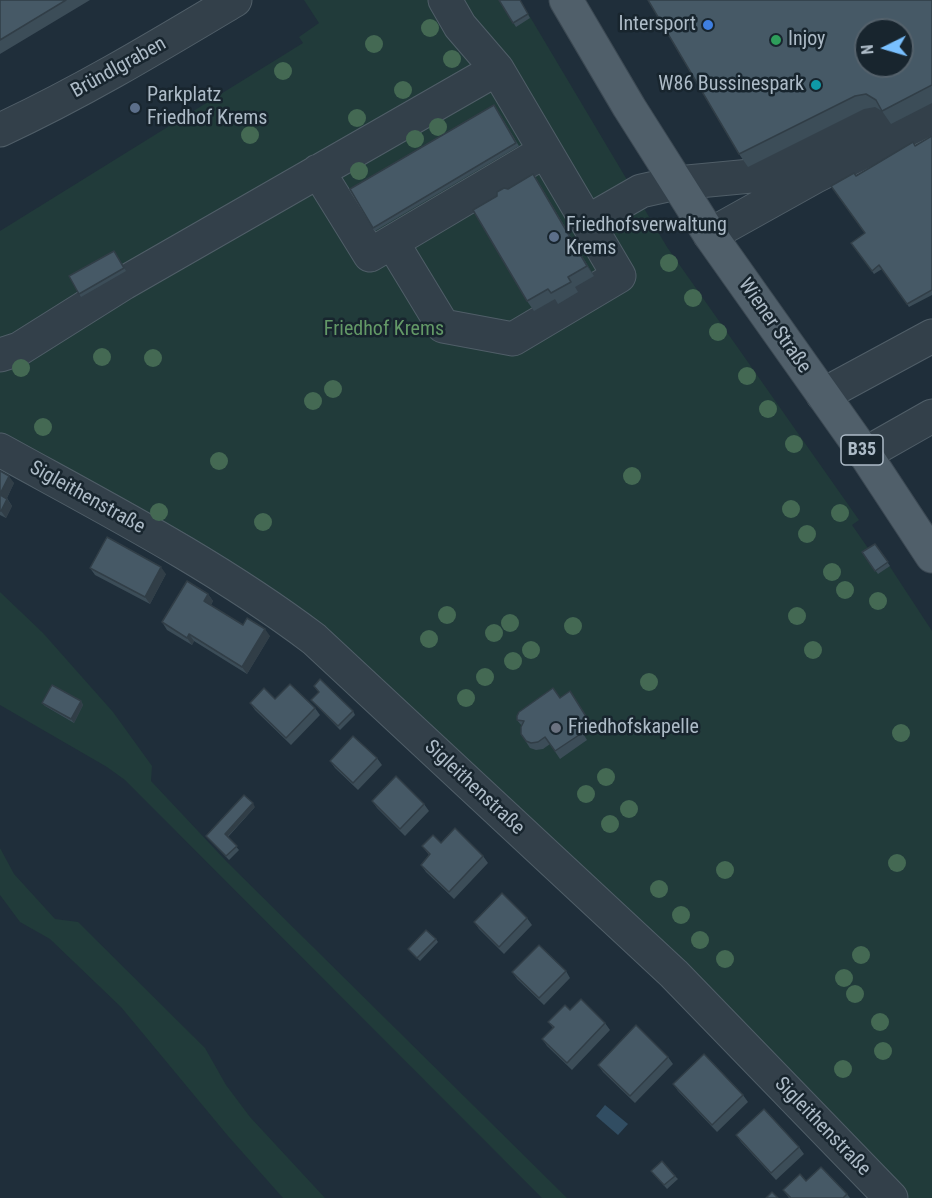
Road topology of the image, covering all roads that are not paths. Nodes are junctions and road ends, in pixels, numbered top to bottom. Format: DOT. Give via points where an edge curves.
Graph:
graph roads {
  1 [pos="235,0"];
  2 [pos="445,0"];
  3 [pos="566,0"];
  4 [pos="497,69"];
  5 [pos="885,113"];
  6 [pos="932,117"];
  7 [pos="0,130"];
  8 [pos="545,151"];
  9 [pos="318,171"];
  10 [pos="677,183"];
  11 [pos="587,222"];
  12 [pos="710,235"];
  13 [pos="392,242"];
  14 [pos="932,336"];
  15 [pos="0,355"];
  16 [pos="823,395"];
  17 [pos="932,416"];
  18 [pos="0,450"];
  19 [pos="865,454"];
  20 [pos="932,556"];
  21 [pos="891,1198"];
  1 -- 7 [label="street, Bründlgraben" via="111,74"];
  2 -- 4 [label="street" via="460,26"];
  3 -- 10 [label="main road, Wiener Straße / B35"];
  4 -- 8 [label="street"];
  4 -- 9 [label="street"];
  5 -- 10 [label="street" via="752,176"];
  6 -- 12 [label="street"];
  8 -- 11 [label="street"];
  8 -- 13 [label="street"];
  9 -- 13 [label="street" via="370,255"];
  9 -- 15 [label="street" via="124,283 19,349"];
  10 -- 11 [label="street" via="642,191"];
  10 -- 12 [label="main road, Wiener Straße / B35"];
  11 -- 13 [label="street" via="619,276 513,339 443,326"];
  12 -- 16 [label="main road, Wiener Straße / B35"];
  14 -- 16 [label="street"];
  16 -- 19 [label="main road, Wiener Straße / B35"];
  17 -- 19 [label="street"];
  18 -- 21 [label="street, Sigleithenstraße" via="173,546 314,639 674,974"];
  19 -- 20 [label="main road, Wiener Straße / B35"];
}
